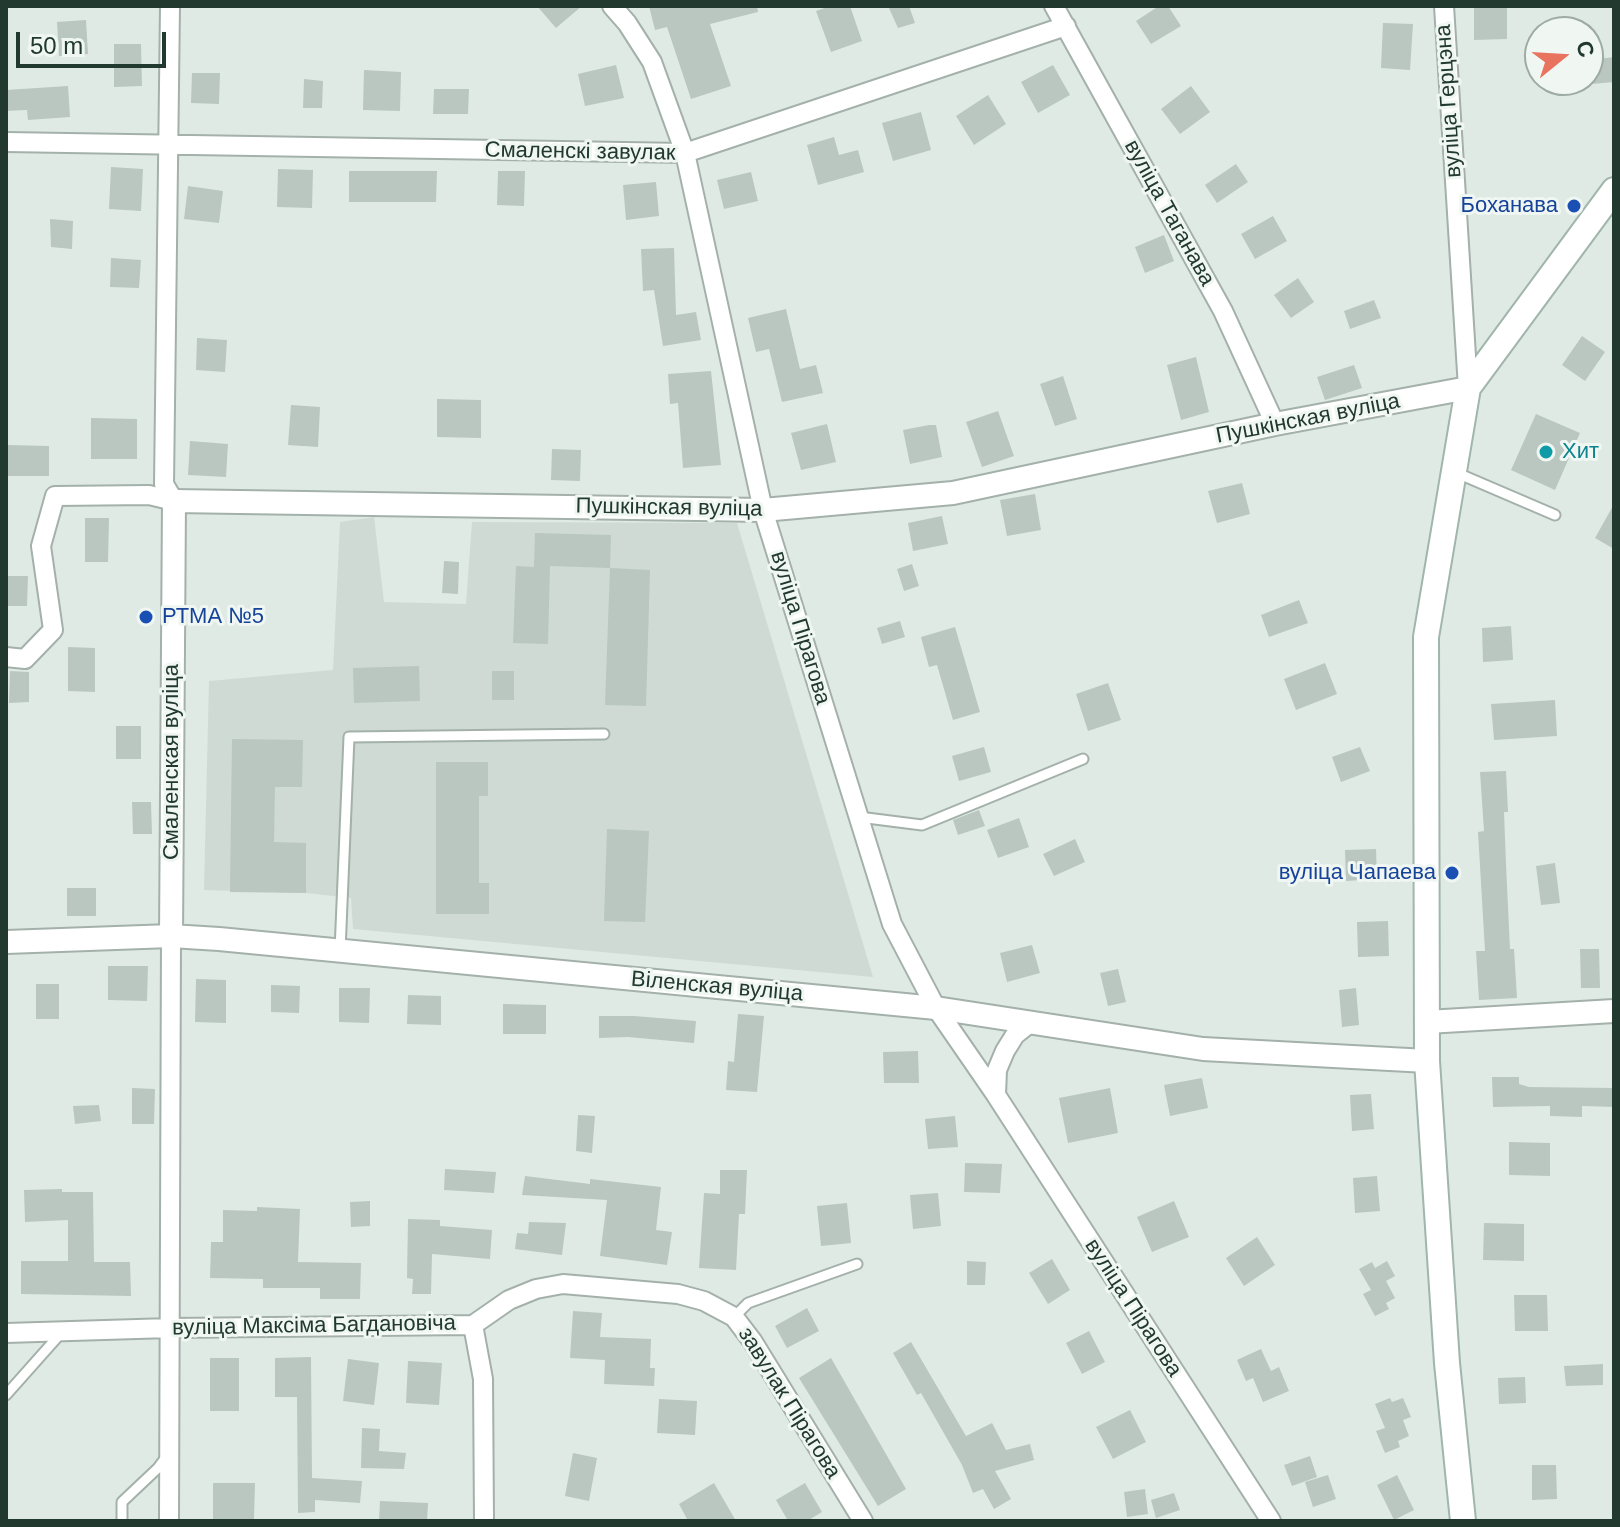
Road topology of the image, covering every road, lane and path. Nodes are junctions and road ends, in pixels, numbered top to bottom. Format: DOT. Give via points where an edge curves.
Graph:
graph roads {
  1 [pos="170,6"];
  2 [pos="612,6"];
  3 [pos="1054,6"];
  4 [pos="1444,6"];
  5 [pos="1066,26"];
  6 [pos="6,142"];
  7 [pos="168,144"];
  8 [pos="685,153"];
  9 [pos="1614,190"];
  10 [pos="1468,388"];
  11 [pos="1275,424"];
  12 [pos="1454,472"];
  13 [pos="174,501"];
  14 [pos="763,510"];
  15 [pos="1555,515"];
  16 [pos="6,657"];
  17 [pos="604,734"];
  18 [pos="1083,759"];
  19 [pos="859,817"];
  20 [pos="171,936"];
  21 [pos="6,942"];
  22 [pos="340,951"];
  23 [pos="936,1008"];
  24 [pos="1614,1011"];
  25 [pos="1427,1022"];
  26 [pos="1030,1023"];
  27 [pos="1427,1061"];
  28 [pos="996,1095"];
  29 [pos="857,1264"];
  30 [pos="734,1317"];
  31 [pos="473,1325"];
  32 [pos="170,1328"];
  33 [pos="62,1332"];
  34 [pos="6,1333"];
  35 [pos="6,1395"];
  36 [pos="169,1453"];
  37 [pos="122,1521"];
  38 [pos="169,1521"];
  39 [pos="484,1521"];
  40 [pos="863,1521"];
  41 [pos="1271,1521"];
  42 [pos="1463,1521"];
  1 -- 7 [label="street, Смаленская вуліца"];
  2 -- 8 [label="street, вуліца Пірагова" via="652,62"];
  3 -- 5 [label="street, вуліца Таганава"];
  4 -- 10 [label="street, вуліца Герцэна"];
  5 -- 8 [label="street, Смаленскі завулак"];
  5 -- 11 [label="street, вуліца Таганава" via="1223,311"];
  6 -- 7 [label="street, Смаленскі завулак"];
  7 -- 8 [label="street, Смаленскі завулак"];
  7 -- 13 [label="street, Смаленская вуліца" via="164,484"];
  8 -- 14 [label="street, вуліца Пірагова"];
  9 -- 10 [label="main road"];
  10 -- 11 [label="street, Пушкінская вуліца"];
  10 -- 12 [label="main road"];
  11 -- 14 [label="street, Пушкінская вуліца" via="953,493"];
  12 -- 15 [label="lane"];
  12 -- 25 [label="main road" via="1426,637"];
  13 -- 14 [label="street, Пушкінская вуліца"];
  13 -- 16 [label="street, Пушкінская вуліца" via="149,495 55,496 41,546 53,630 25,659"];
  13 -- 20 [label="street, Смаленская вуліца"];
  14 -- 19 [label="street, вуліца Пірагова"];
  17 -- 22 [label="lane" via="349,737"];
  18 -- 19 [label="lane" via="922,825"];
  19 -- 23 [label="street, вуліца Пірагова" via="892,924"];
  20 -- 21 [label="street, Віленская вуліца"];
  20 -- 22 [label="street, Віленская вуліца"];
  20 -- 32 [label="street, Смаленская вуліца"];
  22 -- 23 [label="street, Віленская вуліца"];
  23 -- 26 [label="street, Віленская вуліца"];
  23 -- 28 [label="street, вуліца Пірагова"];
  24 -- 25 [label="street"];
  25 -- 27 [label="main road"];
  26 -- 27 [label="street, Віленская вуліца" via="1203,1049"];
  26 -- 28 [label="street" via="1005,1051 997,1070"];
  27 -- 42 [label="main road"];
  28 -- 41 [label="street, вуліца Пірагова"];
  29 -- 30 [label="lane" via="748,1303"];
  30 -- 31 [label="street, завулак Пірагова" via="678,1294 563,1284 509,1300"];
  30 -- 40 [label="street, завулак Пірагова"];
  31 -- 32 [label="street, вуліца Максіма Багдановіча"];
  31 -- 39 [label="street, вуліца Максіма Багдановіча" via="483,1379"];
  32 -- 33 [label="street, вуліца Максіма Багдановіча"];
  32 -- 36 [label="street, Смаленская вуліца"];
  33 -- 34 [label="street, вуліца Максіма Багдановіча"];
  33 -- 35 [label="lane"];
  36 -- 37 [label="lane" via="122,1502"];
  36 -- 38 [label="street, Смаленская вуліца"];
}
